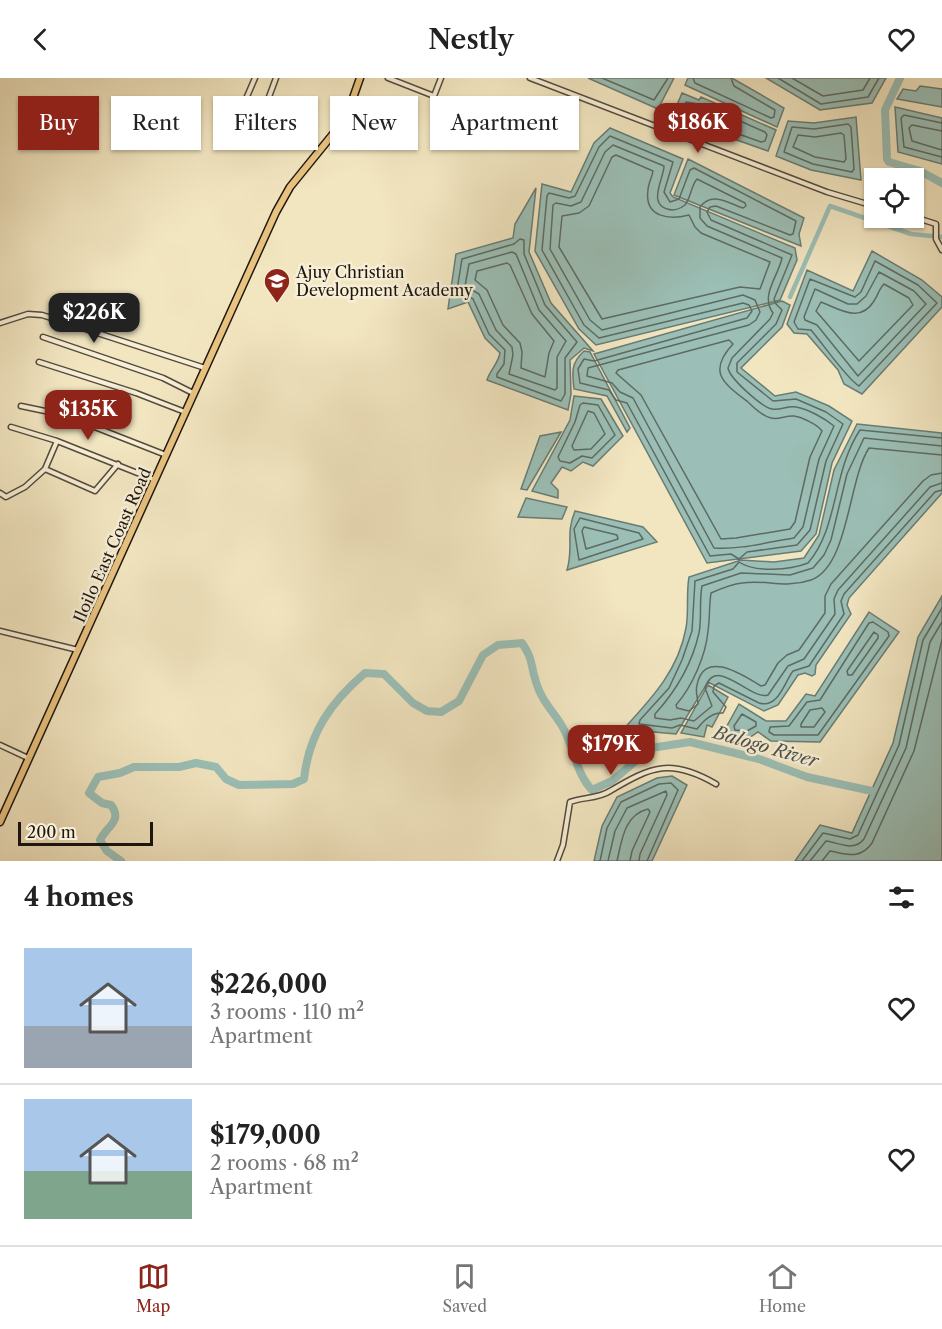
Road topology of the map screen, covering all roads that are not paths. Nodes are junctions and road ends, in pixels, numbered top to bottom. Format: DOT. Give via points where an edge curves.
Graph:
graph roads {
  1 [pos="255,78"];
  2 [pos="276,78"];
  3 [pos="360,78"];
  4 [pos="388,78"];
  5 [pos="408,78"];
  6 [pos="441,78"];
  7 [pos="530,78"];
  8 [pos="404,84"];
  9 [pos="247,96"];
  10 [pos="269,96"];
  11 [pos="864,203"];
  12 [pos="924,220"];
  13 [pos="942,250"];
  14 [pos="0,323"];
  15 [pos="43,338"];
  16 [pos="39,362"];
  17 [pos="205,368"];
  18 [pos="193,393"];
  19 [pos="21,405"];
  20 [pos="186,412"];
  21 [pos="11,427"];
  22 [pos="57,441"];
  23 [pos="167,455"];
  24 [pos="118,464"];
  25 [pos="45,469"];
  26 [pos="156,480"];
  27 [pos="0,493"];
  28 [pos="0,631"];
  29 [pos="79,651"];
  30 [pos="0,745"];
  31 [pos="28,758"];
  32 [pos="716,784"];
  33 [pos="0,822"];
  34 [pos="557,861"];
  1 -- 9 [label="street"];
  2 -- 10 [label="street"];
  3 -- 17 [label="main road, Iloilo East Coast Road" via="345,118 276,212"];
  4 -- 8 [label="street"];
  5 -- 8 [label="street"];
  6 -- 8 [label="street" via="434,96"];
  7 -- 11 [label="street"];
  12 -- 13 [label="street" via="936,224 936,238"];
  14 -- 17 [label="street" via="28,314 42,315"];
  15 -- 18 [label="street" via="163,378"];
  16 -- 20 [label="street"];
  17 -- 18 [label="main road, Iloilo East Coast Road"];
  18 -- 20 [label="main road, Iloilo East Coast Road"];
  19 -- 23 [label="street" via="64,415"];
  20 -- 23 [label="main road, Iloilo East Coast Road"];
  21 -- 22 [label="street"];
  22 -- 24 [label="street"];
  22 -- 25 [label="street"];
  23 -- 26 [label="main road, Iloilo East Coast Road"];
  24 -- 25 [label="street" via="95,491"];
  24 -- 26 [label="street"];
  25 -- 27 [label="street" via="25,487 6,497"];
  26 -- 29 [label="main road, Iloilo East Coast Road"];
  28 -- 29 [label="street"];
  29 -- 31 [label="main road, Iloilo East Coast Road"];
  30 -- 31 [label="street"];
  31 -- 33 [label="main road, Iloilo East Coast Road"];
  32 -- 34 [label="street" via="680,767 667,767 620,783 609,792 570,802"];
}
